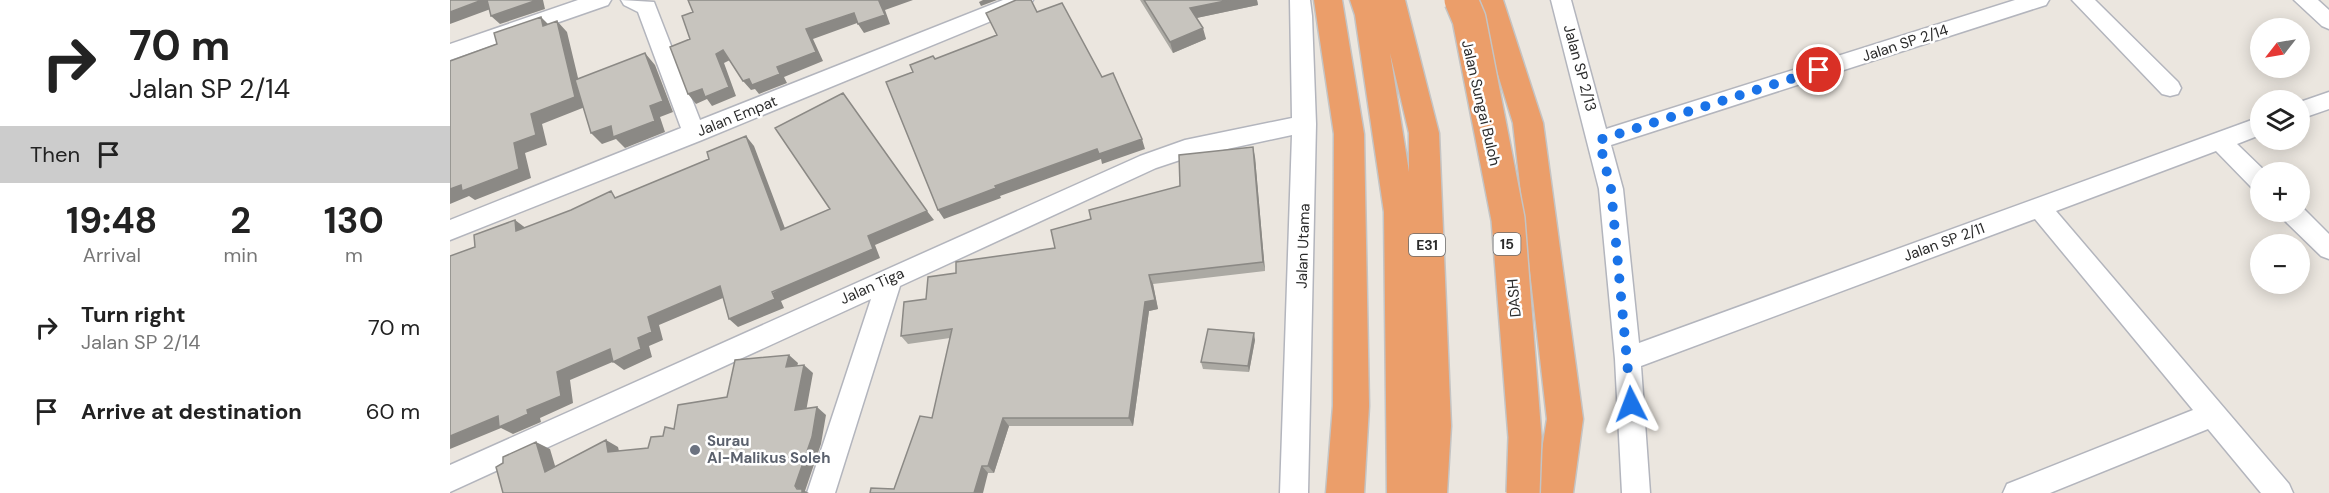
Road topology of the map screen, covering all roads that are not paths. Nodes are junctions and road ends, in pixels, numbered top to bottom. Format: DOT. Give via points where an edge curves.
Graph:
graph roads {
  1 [pos="601,0"];
  2 [pos="631,0"];
  3 [pos="1023,0"];
  4 [pos="1300,0"];
  5 [pos="1328,0"];
  6 [pos="1364,0"];
  7 [pos="1391,0"];
  8 [pos="1456,0"];
  9 [pos="1461,0"];
  10 [pos="1489,0"];
  11 [pos="1561,0"];
  12 [pos="2039,0"];
  13 [pos="2082,0"];
  14 [pos="2304,0"];
  15 [pos="2329,21"];
  16 [pos="450,52"];
  17 [pos="2170,88"];
  18 [pos="2329,100"];
  19 [pos="2310,107"];
  20 [pos="1305,124"];
  21 [pos="2250,130"];
  22 [pos="694,134"];
  23 [pos="1599,140"];
  24 [pos="2220,141"];
  25 [pos="2250,171"];
  26 [pos="2039,207"];
  27 [pos="2301,222"];
  28 [pos="450,230"];
  29 [pos="2329,249"];
  30 [pos="891,277"];
  31 [pos="1628,359"];
  32 [pos="2213,414"];
  33 [pos="450,479"];
  34 [pos="821,493"];
  35 [pos="1294,493"];
  36 [pos="1345,493"];
  37 [pos="1406,493"];
  38 [pos="1428,493"];
  39 [pos="1524,493"];
  40 [pos="1554,493"];
  41 [pos="1636,493"];
  42 [pos="2017,493"];
  43 [pos="2279,493"];
  1 -- 16 [label="street"];
  2 -- 22 [label="street" via="647,7"];
  3 -- 22 [label="street, Jalan Empat"];
  4 -- 20 [label="street, Jalan Utama"];
  5 -- 36 [label="highway" via="1349,134 1351,406"];
  6 -- 37 [label="highway" via="1400,212"];
  7 -- 38 [label="highway, E31" via="1424,133 1433,426"];
  8 -- 39 [label="highway, Jalan Sungai Buloh / 15" via="1492,138 1513,288 1527,455"];
  9 -- 39 [label="highway, DASH, bridge" via="1508,219 1525,437"];
  10 -- 40 [label="highway" via="1528,123 1565,419"];
  11 -- 23 [label="street, Jalan SP 2/13"];
  12 -- 23 [label="street, Jalan SP 2/14"];
  13 -- 17 [label="street"];
  14 -- 15 [label="street"];
  18 -- 19 [label="street"];
  20 -- 30 [label="street, Jalan Tiga" via="1185,149 1148,162"];
  20 -- 35 [label="street, Jalan Utama"];
  21 -- 24 [label="street, Jalan SP 2/11"];
  22 -- 28 [label="street, Jalan Empat"];
  23 -- 31 [label="street, Jalan SP 2/13" via="1611,189"];
  24 -- 25 [label="street"];
  24 -- 26 [label="street, Jalan SP 2/11"];
  26 -- 31 [label="street, Jalan SP 2/11"];
  26 -- 32 [label="street"];
  27 -- 29 [label="street"];
  30 -- 33 [label="street, Jalan Tiga"];
  30 -- 34 [label="street"];
  31 -- 41 [label="street, Jalan SP 2/13"];
  32 -- 42 [label="street"];
  32 -- 43 [label="street"];
}
